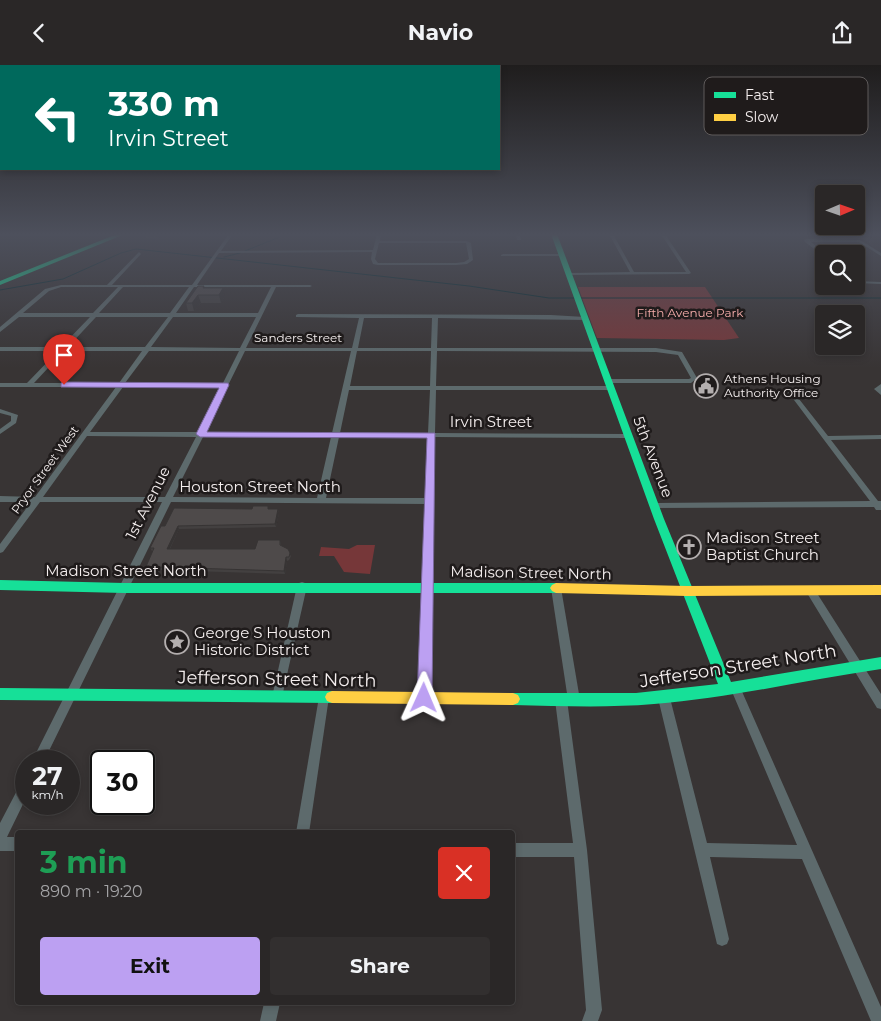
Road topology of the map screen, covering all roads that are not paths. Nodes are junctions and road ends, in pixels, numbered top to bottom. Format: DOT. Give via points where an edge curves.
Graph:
graph roads {
  1 [pos="115,279"];
  2 [pos="199,279"];
  3 [pos="572,279"];
  4 [pos="865,282"];
  5 [pos="881,283"];
  6 [pos="108,286"];
  7 [pos="122,286"];
  8 [pos="194,286"];
  9 [pos="274,286"];
  10 [pos="310,286"];
  11 [pos="17,315"];
  12 [pos="95,315"];
  13 [pos="172,315"];
  14 [pos="260,315"];
  15 [pos="298,316"];
  16 [pos="362,316"];
  17 [pos="435,316"];
  18 [pos="585,319"];
  19 [pos="0,329"];
  20 [pos="0,349"];
  21 [pos="63,349"];
  22 [pos="147,349"];
  23 [pos="243,350"];
  24 [pos="354,350"];
  25 [pos="434,350"];
  26 [pos="597,350"];
  27 [pos="0,385"];
  28 [pos="29,385"];
  29 [pos="121,385"];
  30 [pos="225,385"];
  31 [pos="610,385"];
  32 [pos="346,388"];
  33 [pos="433,388"];
  34 [pos="790,391"];
  35 [pos="0,411"];
  36 [pos="0,431"];
  37 [pos="85,434"];
  38 [pos="200,434"];
  39 [pos="336,435"];
  40 [pos="432,435"];
  41 [pos="627,436"];
  42 [pos="881,437"];
  43 [pos="825,438"];
  44 [pos="0,499"];
  45 [pos="37,499"];
  46 [pos="168,500"];
  47 [pos="321,500"];
  48 [pos="430,501"];
  49 [pos="655,506"];
  50 [pos="880,506"];
  51 [pos="0,550"];
  52 [pos="0,585"];
  53 [pos="302,586"];
  54 [pos="124,587"];
  55 [pos="427,587"];
  56 [pos="556,587"];
  57 [pos="810,590"];
  58 [pos="687,591"];
  59 [pos="881,591"];
  60 [pos="881,663"];
  61 [pos="858,665"];
  62 [pos="731,688"];
  63 [pos="0,694"];
  64 [pos="71,694"];
  65 [pos="277,697"];
  66 [pos="324,697"];
  67 [pos="424,698"];
  68 [pos="664,699"];
  69 [pos="568,700"];
  70 [pos="881,703"];
  71 [pos="43,750"];
  72 [pos="15,807"];
  73 [pos="302,830"];
  74 [pos="0,837"];
  75 [pos="0,844"];
  76 [pos="15,844"];
  77 [pos="515,850"];
  78 [pos="580,850"];
  79 [pos="702,850"];
  80 [pos="807,852"];
  81 [pos="722,939"];
  82 [pos="272,1005"];
  83 [pos="592,1015"];
  84 [pos="268,1021"];
  85 [pos="879,1021"];
  1 -- 6 [label="street"];
  2 -- 8 [label="street, Pryor Street West"];
  3 -- 18 [label="street, 5th Avenue"];
  4 -- 5 [label="street"];
  6 -- 7 [label="street"];
  6 -- 11 [label="street" via="52,288"];
  7 -- 8 [label="street"];
  7 -- 12 [label="street"];
  8 -- 9 [label="street"];
  8 -- 13 [label="street, Pryor Street West"];
  9 -- 10 [label="street"];
  9 -- 14 [label="street, 1st Avenue"];
  11 -- 12 [label="street"];
  11 -- 19 [label="street"];
  12 -- 13 [label="street"];
  12 -- 21 [label="street"];
  13 -- 14 [label="street"];
  13 -- 22 [label="street, Pryor Street West"];
  14 -- 23 [label="street, 1st Avenue"];
  15 -- 16 [label="street"];
  16 -- 17 [label="street"];
  16 -- 24 [label="street"];
  17 -- 18 [label="street"];
  17 -- 25 [label="street"];
  18 -- 26 [label="street, 5th Avenue"];
  20 -- 21 [label="street, Sanders Street"];
  21 -- 22 [label="street, Sanders Street"];
  21 -- 28 [label="street"];
  22 -- 23 [label="street, Sanders Street"];
  22 -- 29 [label="street, Pryor Street West"];
  23 -- 24 [label="street, Sanders Street"];
  23 -- 30 [label="street, 1st Avenue"];
  24 -- 25 [label="street, Sanders Street"];
  24 -- 32 [label="street"];
  25 -- 26 [label="street, Sanders Street"];
  25 -- 33 [label="street"];
  26 -- 31 [label="street, 5th Avenue"];
  26 -- 31 [label="street, Sanders Street" via="674,351 685,359 694,378 691,381"];
  27 -- 28 [label="street"];
  28 -- 29 [label="street"];
  29 -- 30 [label="street"];
  29 -- 37 [label="street, Pryor Street West"];
  30 -- 38 [label="street, 1st Avenue"];
  31 -- 33 [label="street"];
  31 -- 41 [label="street, 5th Avenue"];
  32 -- 33 [label="street"];
  32 -- 39 [label="street"];
  33 -- 40 [label="street"];
  34 -- 43 [label="street"];
  35 -- 36 [label="street" via="15,415 14,423"];
  37 -- 38 [label="street, Irvin Street"];
  37 -- 45 [label="street, Pryor Street West"];
  38 -- 39 [label="street, Irvin Street"];
  38 -- 46 [label="street, 1st Avenue"];
  39 -- 40 [label="street, Irvin Street"];
  39 -- 47 [label="street"];
  40 -- 41 [label="street, Irvin Street"];
  40 -- 48 [label="street"];
  41 -- 49 [label="street, 5th Avenue"];
  42 -- 43 [label="street"];
  43 -- 50 [label="street"];
  44 -- 45 [label="street, Houston Street North"];
  45 -- 46 [label="street, Houston Street North"];
  45 -- 51 [label="street, Pryor Street West"];
  46 -- 47 [label="street, Houston Street North"];
  46 -- 54 [label="street, 1st Avenue"];
  47 -- 48 [label="street, Houston Street North"];
  48 -- 55 [label="street"];
  49 -- 50 [label="street"];
  49 -- 58 [label="street, 5th Avenue"];
  52 -- 54 [label="street, Madison Street North"];
  53 -- 54 [label="street, Madison Street North"];
  53 -- 55 [label="street, Madison Street North"];
  53 -- 65 [label="street"];
  54 -- 64 [label="street, 1st Avenue"];
  55 -- 56 [label="street, Madison Street North"];
  55 -- 67 [label="street"];
  56 -- 58 [label="street, Madison Street North"];
  56 -- 69 [label="street"];
  57 -- 58 [label="street, Madison Street North"];
  57 -- 59 [label="street, Madison Street North"];
  57 -- 61 [label="street"];
  58 -- 62 [label="street, 5th Avenue"];
  60 -- 61 [label="street, Jefferson Street North"];
  61 -- 62 [label="street, Jefferson Street North"];
  61 -- 70 [label="street"];
  62 -- 68 [label="street, Jefferson Street North"];
  62 -- 80 [label="street, 5th Avenue"];
  63 -- 64 [label="street, Jefferson Street North"];
  64 -- 65 [label="street, Jefferson Street North"];
  64 -- 71 [label="street, 1st Avenue"];
  65 -- 66 [label="street, Jefferson Street North"];
  66 -- 67 [label="street, Jefferson Street North"];
  66 -- 73 [label="street"];
  67 -- 69 [label="street, Jefferson Street North"];
  68 -- 69 [label="street, Jefferson Street North"];
  68 -- 79 [label="street"];
  69 -- 78 [label="street"];
  72 -- 74 [label="street"];
  75 -- 76 [label="street"];
  77 -- 78 [label="street"];
  78 -- 83 [label="street"];
  79 -- 80 [label="street"];
  79 -- 81 [label="street"];
  80 -- 85 [label="street, 5th Avenue"];
  82 -- 84 [label="street"];
}
